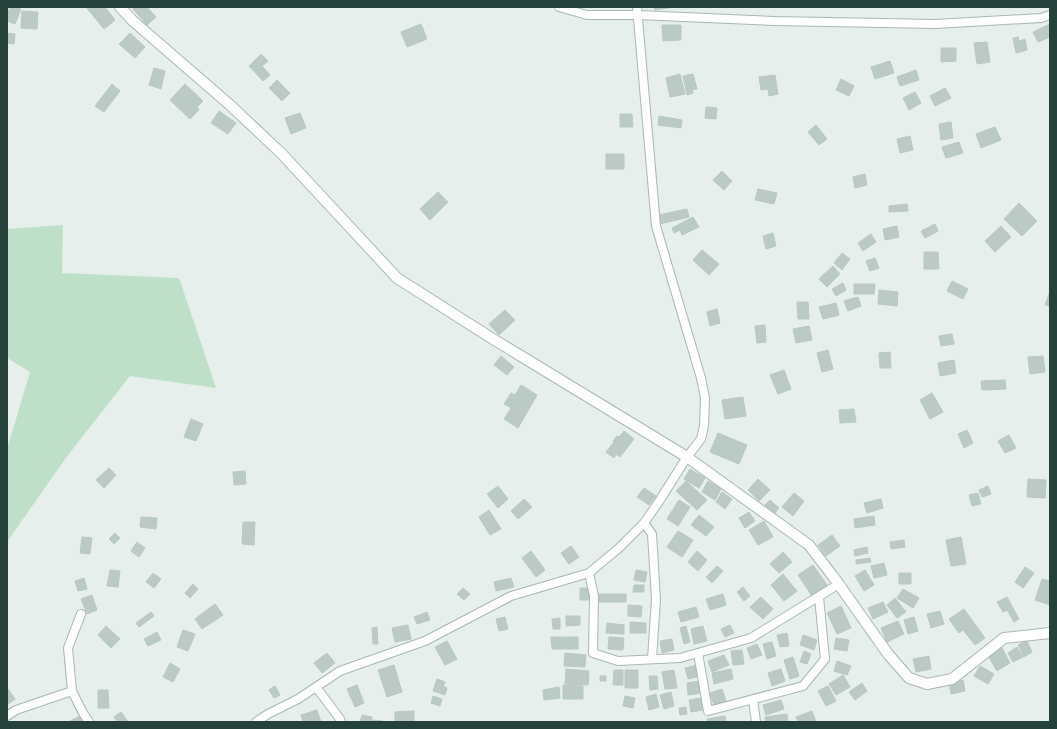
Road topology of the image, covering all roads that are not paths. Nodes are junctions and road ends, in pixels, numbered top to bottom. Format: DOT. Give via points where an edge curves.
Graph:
graph roads {
  1 [pos="120,7"];
  2 [pos="559,7"];
  3 [pos="638,11"];
  4 [pos="1050,15"];
  5 [pos="687,457"];
  6 [pos="644,523"];
  7 [pos="589,573"];
  8 [pos="839,584"];
  9 [pos="819,597"];
  10 [pos="81,614"];
  11 [pos="1050,633"];
  12 [pos="698,653"];
  13 [pos="652,659"];
  14 [pos="316,687"];
  15 [pos="72,691"];
  16 [pos="753,699"];
  17 [pos="7,716"];
  18 [pos="89,722"];
  19 [pos="256,722"];
  20 [pos="341,722"];
  21 [pos="756,722"];
  1 -- 5 [label="street" via="282,154 397,278"];
  2 -- 3 [label="street" via="586,15"];
  3 -- 4 [label="street" via="774,21 935,24 1041,18"];
  3 -- 5 [label="street" via="656,226 702,378 705,398 701,439"];
  5 -- 6 [label="street"];
  5 -- 8 [label="street" via="809,545"];
  6 -- 7 [label="street"];
  6 -- 13 [label="street" via="652,534 656,599"];
  7 -- 13 [label="street" via="594,596 593,653 618,661"];
  7 -- 14 [label="street" via="511,596 425,640 340,671"];
  8 -- 9 [label="street"];
  8 -- 11 [label="street" via="908,678 927,684 952,679 1004,638"];
  9 -- 12 [label="street" via="752,638"];
  9 -- 16 [label="street" via="825,659 803,686"];
  10 -- 15 [label="street" via="68,648"];
  12 -- 13 [label="street" via="680,658"];
  12 -- 16 [label="street" via="708,711"];
  14 -- 19 [label="street"];
  14 -- 20 [label="street"];
  15 -- 17 [label="street" via="16,710"];
  15 -- 18 [label="street"];
  16 -- 21 [label="street"];
}
